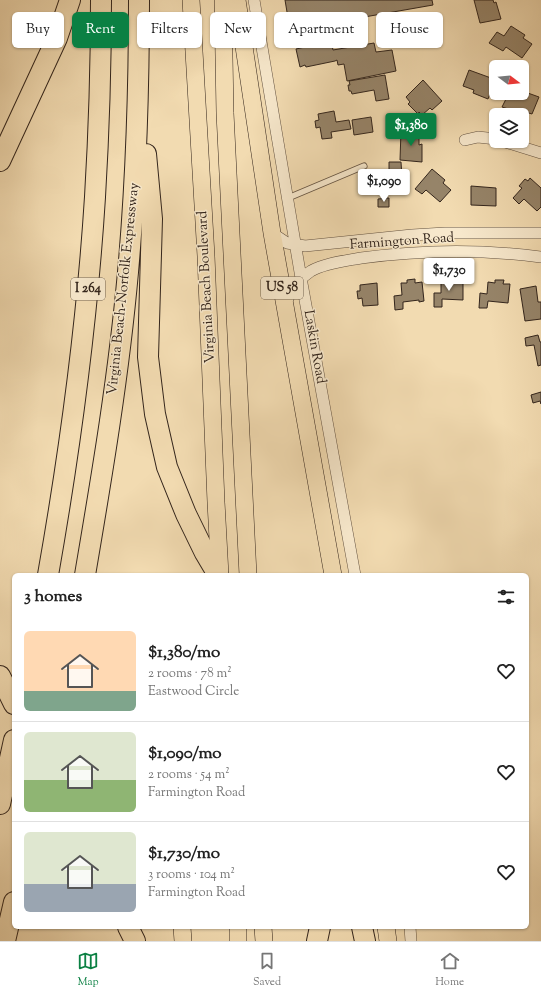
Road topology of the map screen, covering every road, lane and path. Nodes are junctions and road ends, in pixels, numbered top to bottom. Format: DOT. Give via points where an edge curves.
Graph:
graph roads {
  1 [pos="70,0"];
  2 [pos="101,0"];
  3 [pos="140,0"];
  4 [pos="191,0"];
  5 [pos="222,0"];
  6 [pos="237,0"];
  7 [pos="254,0"];
  8 [pos="139,71"];
  9 [pos="489,138"];
  10 [pos="465,140"];
  11 [pos="525,148"];
  12 [pos="541,153"];
  13 [pos="0,161"];
  14 [pos="364,166"];
  15 [pos="288,198"];
  16 [pos="272,233"];
  17 [pos="541,233"];
  18 [pos="296,245"];
  19 [pos="541,257"];
  20 [pos="301,278"];
  21 [pos="285,305"];
  22 [pos="48,573"];
  23 [pos="85,573"];
  24 [pos="218,573"];
  25 [pos="219,573"];
  26 [pos="248,573"];
  27 [pos="333,573"];
  28 [pos="355,573"];
  29 [pos="0,676"];
  30 [pos="12,700"];
  31 [pos="12,749"];
  32 [pos="0,804"];
  33 [pos="12,911"];
  34 [pos="129,929"];
  35 [pos="182,929"];
  36 [pos="238,929"];
  37 [pos="263,929"];
  38 [pos="320,929"];
  39 [pos="362,929"];
  40 [pos="386,929"];
  41 [pos="410,929"];
  42 [pos="5,941"];
  43 [pos="135,941"];
  44 [pos="183,941"];
  45 [pos="238,941"];
  46 [pos="264,941"];
  47 [pos="317,941"];
  48 [pos="365,941"];
  49 [pos="388,941"];
  50 [pos="411,941"];
  1 -- 13 [label="highway" via="57,38"];
  2 -- 22 [label="highway, I 264" via="99,120 89,278 62,495"];
  3 -- 8 [label="highway, Virginia Beach-Norfolk Expressway / I 264"];
  4 -- 25 [label="main road, Virginia Beach Boulevard" via="206,256"];
  5 -- 26 [label="main road, Virginia Beach Boulevard" via="225,114"];
  6 -- 16 [label="main road, Laskin Road / US 58"];
  7 -- 15 [label="street, Laskin Road"];
  8 -- 23 [label="highway, Virginia Beach-Norfolk Expressway / I 264" via="137,145 128,274 101,482"];
  8 -- 24 [label="highway" via="152,219 148,357 155,414 167,467 186,514"];
  9 -- 10 [label="street" via="478,137"];
  11 -- 12 [label="street"];
  14 -- 15 [label="lane"];
  15 -- 18 [label="street, Laskin Road"];
  16 -- 18 [label="street, Farmington Road" via="288,244"];
  16 -- 21 [label="main road, Laskin Road / US 58"];
  17 -- 18 [label="street, Farmington Road" via="445,233"];
  18 -- 20 [label="street, Laskin Road"];
  19 -- 20 [label="street, Farmington Road" via="483,252 389,255 323,266"];
  20 -- 21 [label="street, Farmington Road" via="289,294"];
  20 -- 28 [label="street, Laskin Road"];
  21 -- 27 [label="main road, Laskin Road / US 58"];
  29 -- 30 [label="highway"];
  31 -- 32 [label="highway"];
  33 -- 42 [label="highway"];
  34 -- 43 [label="highway"];
  35 -- 44 [label="main road"];
  36 -- 45 [label="main road"];
  37 -- 46 [label="main road"];
  38 -- 47 [label="highway"];
  39 -- 48 [label="highway"];
  40 -- 49 [label="main road"];
  41 -- 50 [label="street"];
}
